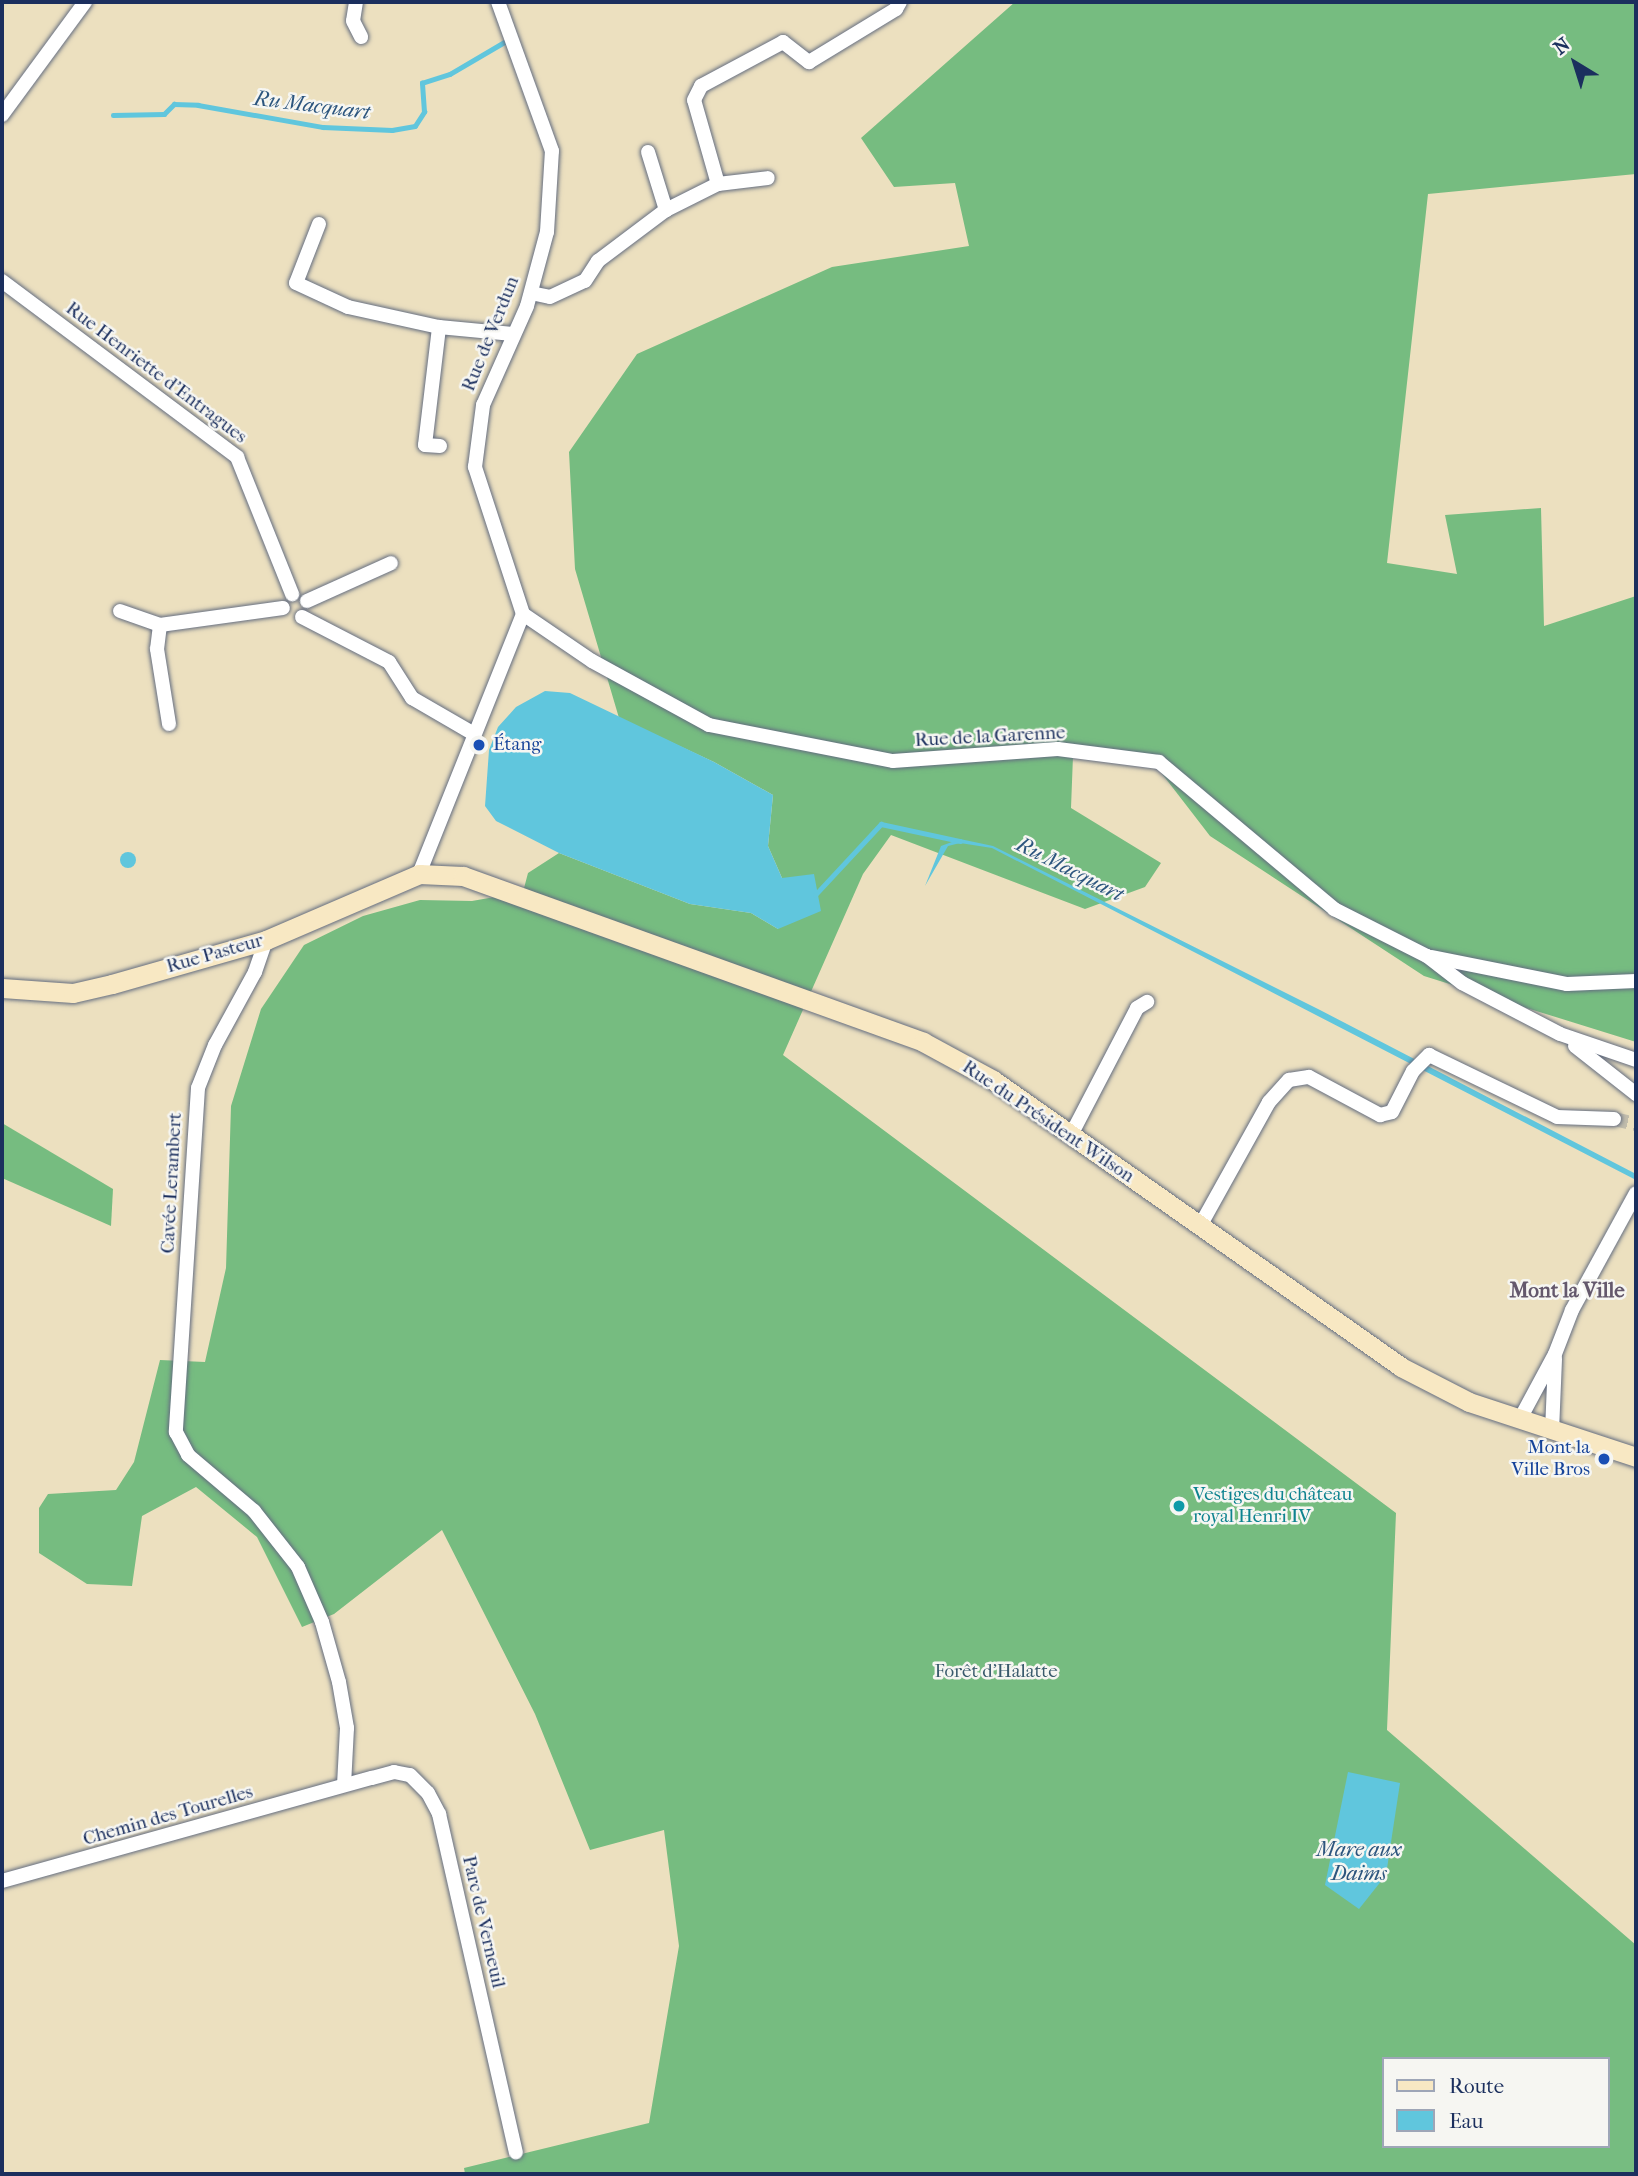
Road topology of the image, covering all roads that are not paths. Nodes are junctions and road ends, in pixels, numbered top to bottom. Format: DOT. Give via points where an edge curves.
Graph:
graph roads {
  1 [pos="85,2"];
  2 [pos="356,2"];
  3 [pos="498,2"];
  4 [pos="900,2"];
  5 [pos="361,37"];
  6 [pos="2,115"];
  7 [pos="648,152"];
  8 [pos="768,178"];
  9 [pos="718,184"];
  10 [pos="666,210"];
  11 [pos="319,224"];
  12 [pos="2,281"];
  13 [pos="531,293"];
  14 [pos="439,327"];
  15 [pos="513,334"];
  16 [pos="440,446"];
  17 [pos="391,563"];
  18 [pos="292,594"];
  19 [pos="307,601"];
  20 [pos="284,608"];
  21 [pos="120,611"];
  22 [pos="523,614"];
  23 [pos="303,617"];
  24 [pos="160,625"];
  25 [pos="169,724"];
  26 [pos="474,734"];
  27 [pos="418,874"];
  28 [pos="266,940"];
  29 [pos="1427,956"];
  30 [pos="1636,981"];
  31 [pos="2,988"];
  32 [pos="1147,1002"];
  33 [pos="1560,1034"];
  34 [pos="1636,1060"];
  35 [pos="1636,1094"];
  36 [pos="1614,1119"];
  37 [pos="1071,1135"];
  38 [pos="1636,1194"];
  39 [pos="1200,1226"];
  40 [pos="1555,1354"];
  41 [pos="1520,1419"];
  42 [pos="1552,1431"];
  43 [pos="1636,1458"];
  44 [pos="344,1785"];
  45 [pos="2,1881"];
  46 [pos="516,2152"];
  1 -- 6 [label="street"];
  2 -- 5 [label="street" via="353,21"];
  3 -- 13 [label="street, Rue de Verdun" via="552,151 547,232"];
  4 -- 9 [label="street" via="896,9 809,62 783,42 701,86 694,100"];
  7 -- 10 [label="street"];
  8 -- 9 [label="street"];
  9 -- 10 [label="street"];
  10 -- 13 [label="street" via="598,261 585,281 550,297"];
  11 -- 14 [label="street" via="296,283 348,307"];
  12 -- 18 [label="street, Rue Henriette d'Entragues" via="237,457"];
  13 -- 15 [label="street, Rue de Verdun"];
  14 -- 15 [label="street"];
  14 -- 16 [label="street" via="425,445"];
  15 -- 22 [label="street, Rue de Verdun" via="483,405 475,467"];
  17 -- 19 [label="street"];
  18 -- 19 [label="street"];
  18 -- 20 [label="street"];
  19 -- 23 [label="street"];
  20 -- 23 [label="street" via="291,618"];
  20 -- 24 [label="street"];
  21 -- 24 [label="street"];
  22 -- 26 [label="street"];
  22 -- 29 [label="street, Rue de la Garenne" via="592,662 722,728 893,761 1058,750 1159,762 1334,909"];
  23 -- 26 [label="street" via="389,662 412,698"];
  24 -- 25 [label="street" via="157,649"];
  26 -- 27 [label="street"];
  27 -- 28 [label="street, Rue Pasteur"];
  27 -- 37 [label="street, Rue du Président Wilson" via="463,876 923,1042 993,1080"];
  28 -- 31 [label="street, Rue Pasteur" via="73,993"];
  28 -- 44 [label="street, Cavée Lerambert" via="198,1088 176,1418 179,1443 254,1511 298,1567 322,1622 339,1682 347,1728"];
  29 -- 30 [label="street" via="1567,984"];
  29 -- 33 [label="street" via="1462,983"];
  32 -- 37 [label="street" via="1137,1008"];
  33 -- 34 [label="street"];
  33 -- 35 [label="street"];
  36 -- 39 [label="street" via="1557,1117 1429,1055 1413,1071 1392,1112 1380,1115 1309,1077 1289,1080 1269,1102"];
  37 -- 39 [label="street, Rue du Président Wilson"];
  38 -- 40 [label="street" via="1572,1310"];
  39 -- 41 [label="street, Rue du Président Wilson" via="1401,1367 1469,1402"];
  40 -- 41 [label="street"];
  40 -- 42 [label="street"];
  41 -- 42 [label="street, Rue du Président Wilson"];
  42 -- 43 [label="street, Rue du Président Wilson"];
  44 -- 45 [label="street, Chemin des Tourelles"];
  44 -- 46 [label="street, Parc de Verneuil" via="394,1772 410,1775 435,1803"];
}
